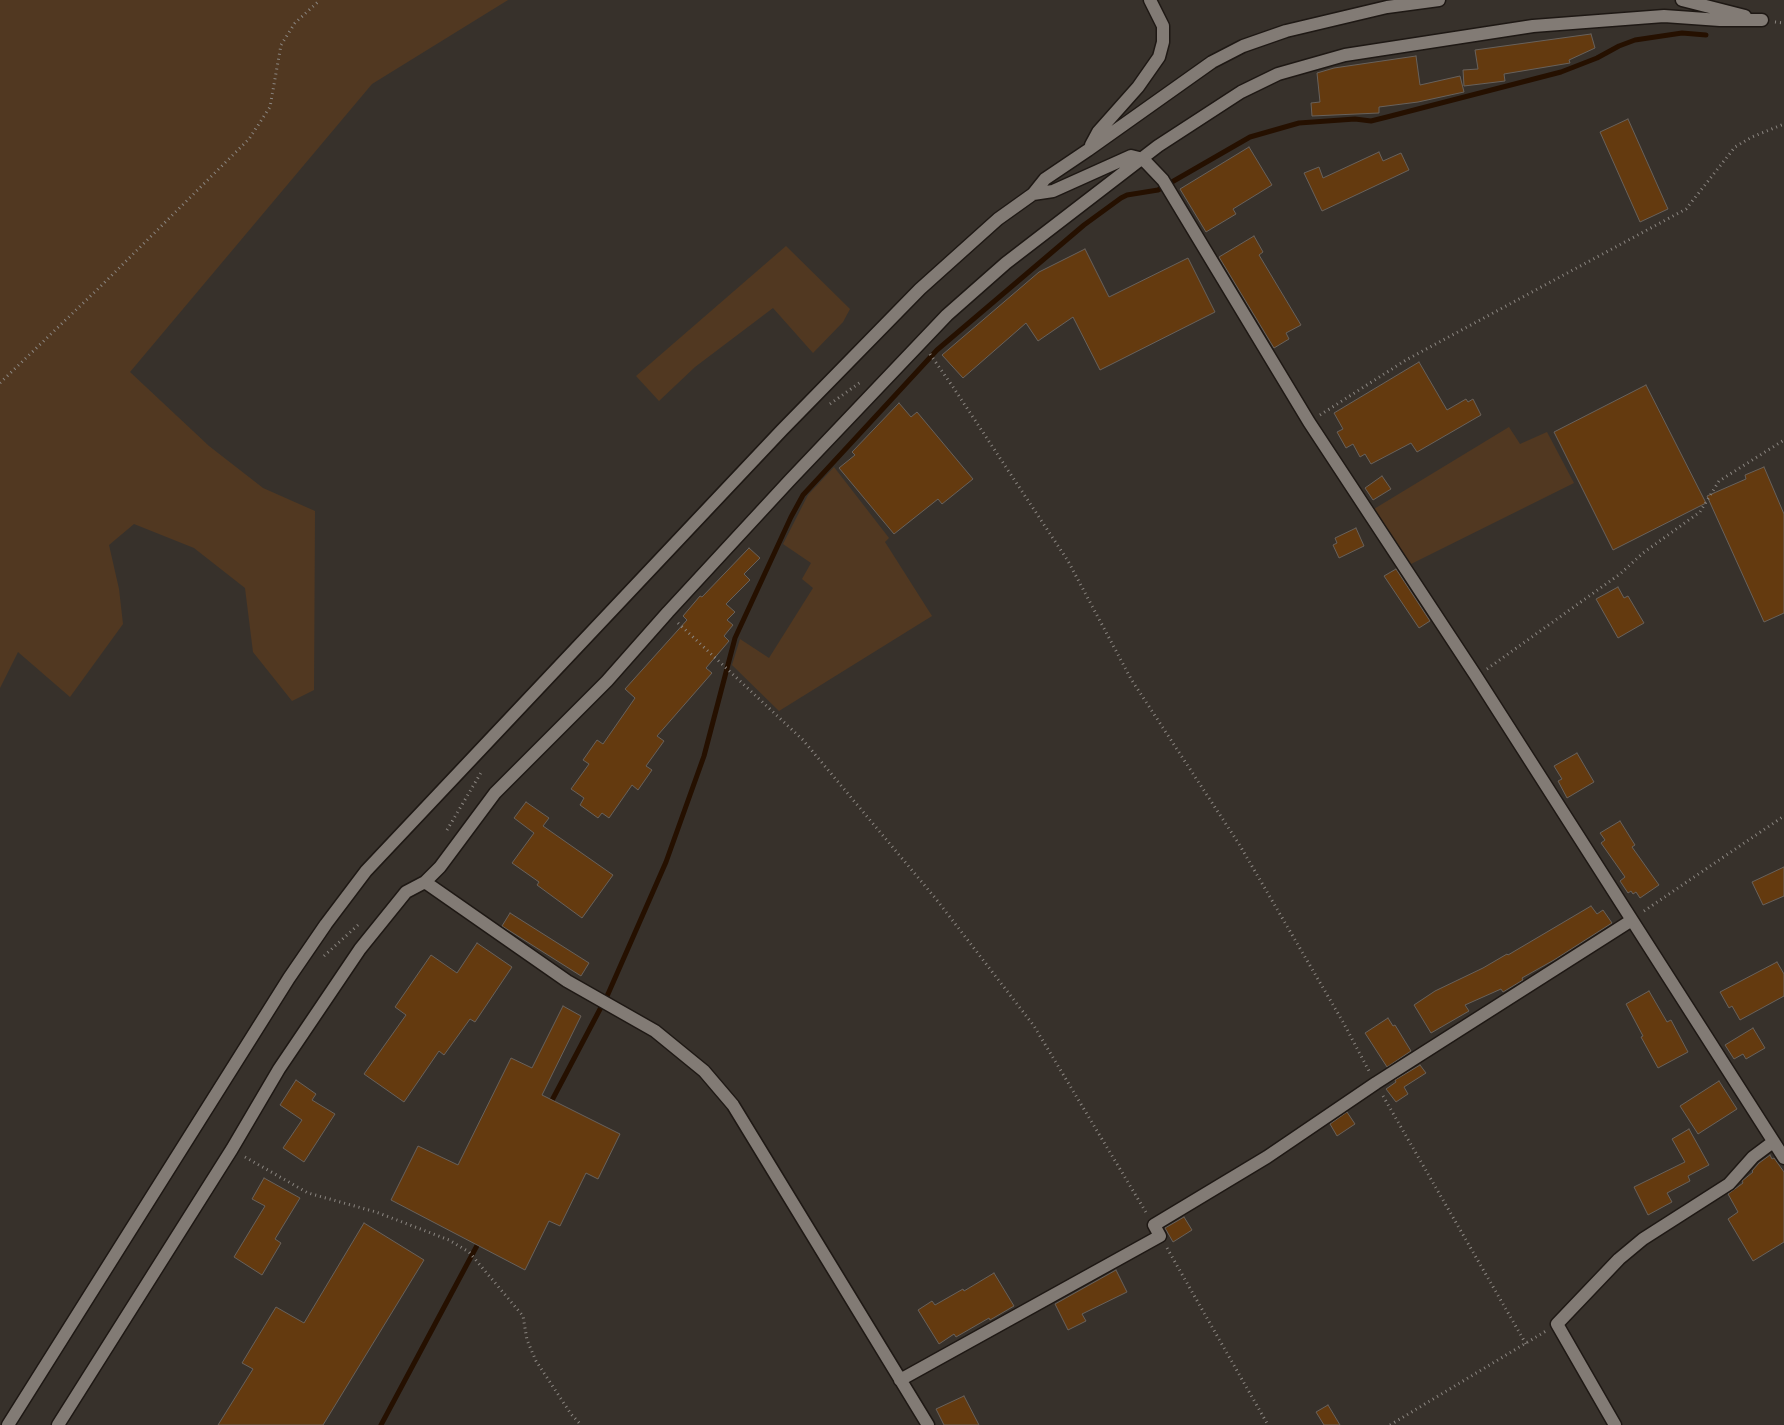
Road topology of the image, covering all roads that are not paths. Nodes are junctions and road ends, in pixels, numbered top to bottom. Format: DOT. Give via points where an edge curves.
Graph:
graph roads {
  1 [pos="1150,0"];
  2 [pos="1439,0"];
  3 [pos="1682,0"];
  4 [pos="1088,150"];
  5 [pos="1143,159"];
  6 [pos="1033,194"];
  7 [pos="425,882"];
  8 [pos="1632,920"];
  9 [pos="1773,1142"];
  10 [pos="1784,1158"];
  11 [pos="900,1380"];
  12 [pos="8,1425"];
  13 [pos="58,1425"];
  14 [pos="928,1425"];
  15 [pos="1615,1425"];
  1 -- 4 [label="street" via="1162,26 1163,42 1159,57 1138,87 1098,132"];
  2 -- 4 [label="street" via="1338,18 1243,46 1196,72"];
  3 -- 5 [label="street" via="1762,20 1664,16 1533,26 1345,55 1278,74 1241,92"];
  4 -- 6 [label="street" via="1045,178"];
  5 -- 6 [label="street" via="1131,156 1053,191"];
  5 -- 7 [label="street" via="1006,263 946,315 607,681 495,793 440,867"];
  5 -- 8 [label="street" via="1167,186 1310,422"];
  6 -- 12 [label="street" via="998,219 881,328 366,870 289,978"];
  7 -- 11 [label="street" via="567,981 655,1031 704,1071 733,1105"];
  7 -- 13 [label="street" via="406,892 360,949 279,1069"];
  8 -- 9 [label="street"];
  8 -- 11 [label="street" via="1376,1083 1157,1231"];
  9 -- 10 [label="street"];
  9 -- 15 [label="street" via="1753,1157 1729,1184 1643,1239 1557,1324"];
  11 -- 14 [label="street"];
}
